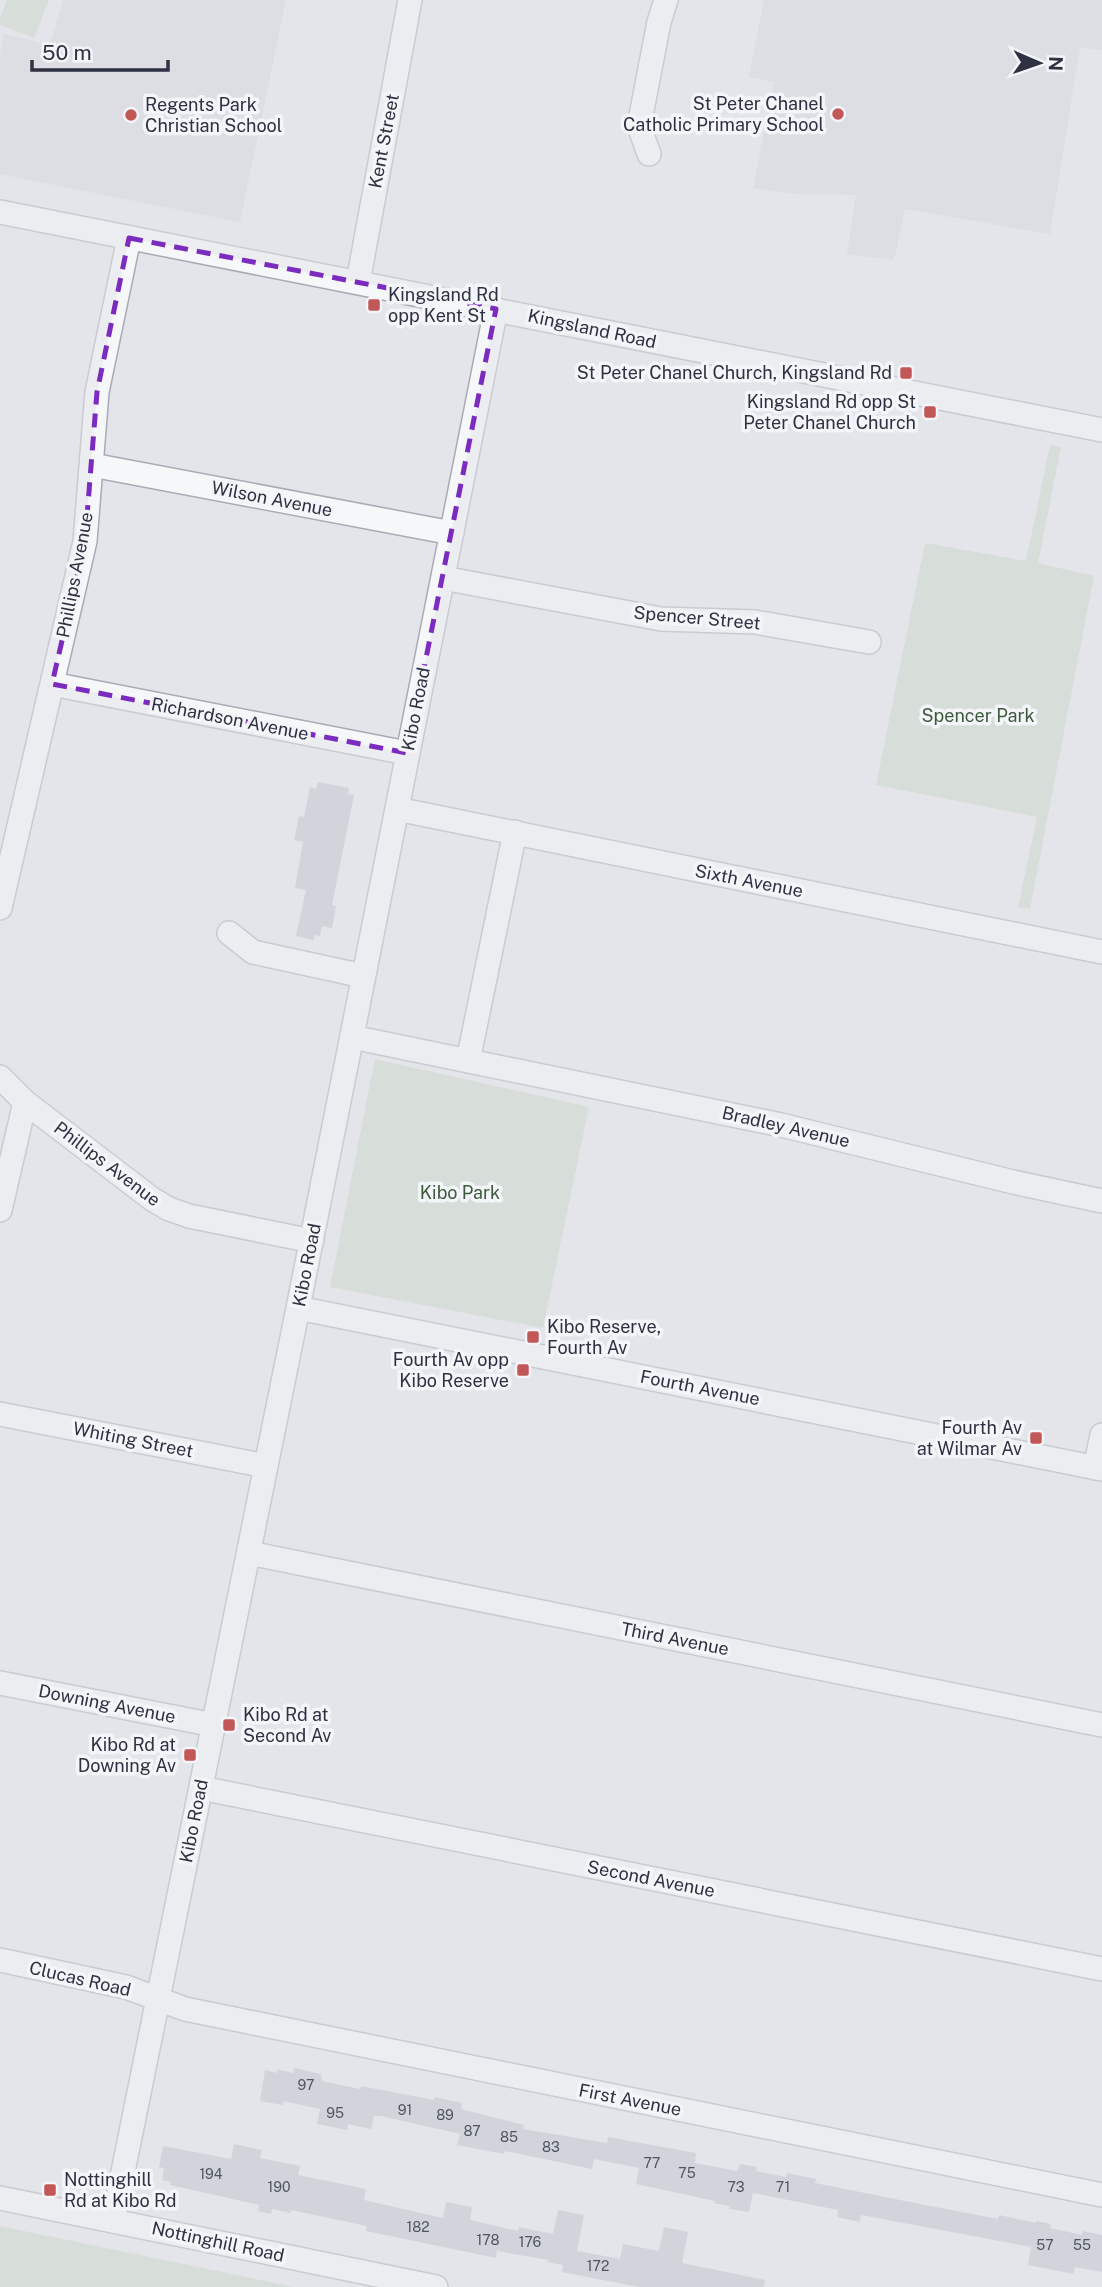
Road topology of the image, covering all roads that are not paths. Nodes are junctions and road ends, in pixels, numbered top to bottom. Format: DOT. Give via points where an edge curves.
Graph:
graph roads {
  1 [pos="410,0"];
  2 [pos="666,0"];
  3 [pos="649,154"];
  4 [pos="0,212"];
  5 [pos="129,238"];
  6 [pos="358,282"];
  7 [pos="496,309"];
  8 [pos="1102,429"];
  9 [pos="92,466"];
  10 [pos="452,533"];
  11 [pos="443,578"];
  12 [pos="869,642"];
  13 [pos="52,684"];
  14 [pos="407,753"];
  15 [pos="397,809"];
  16 [pos="514,832"];
  17 [pos="0,908"];
  18 [pos="229,933"];
  19 [pos="1102,952"];
  20 [pos="363,976"];
  21 [pos="352,1037"];
  22 [pos="468,1061"];
  23 [pos="0,1077"];
  24 [pos="25,1102"];
  25 [pos="1102,1201"];
  26 [pos="0,1210"];
  27 [pos="312,1241"];
  28 [pos="298,1308"];
  29 [pos="0,1414"];
  30 [pos="1102,1435"];
  31 [pos="266,1466"];
  32 [pos="1098,1469"];
  33 [pos="248,1553"];
  34 [pos="0,1683"];
  35 [pos="214,1725"];
  36 [pos="1102,1725"];
  37 [pos="201,1788"];
  38 [pos="0,1959"];
  39 [pos="1102,1969"];
  40 [pos="160,1999"];
  41 [pos="1102,2195"];
  42 [pos="0,2197"];
  43 [pos="114,2221"];
  44 [pos="436,2287"];
  1 -- 6 [label="street, Kent Street"];
  2 -- 3 [label="street" via="639,127"];
  4 -- 5 [label="street, Kingsland Road"];
  5 -- 6 [label="street, Kingsland Road"];
  5 -- 9 [label="street, Phillips Avenue" via="97,392"];
  6 -- 7 [label="street, Kingsland Road"];
  7 -- 8 [label="street, Kingsland Road"];
  7 -- 10 [label="street, Kibo Road"];
  9 -- 10 [label="street, Wilson Avenue"];
  9 -- 13 [label="street, Phillips Avenue" via="85,541"];
  10 -- 11 [label="street, Kibo Road"];
  11 -- 12 [label="street, Spencer Street" via="661,619 755,622"];
  11 -- 14 [label="street, Kibo Road"];
  13 -- 14 [label="street, Richardson Avenue"];
  13 -- 17 [label="street, Phillips Avenue"];
  14 -- 15 [label="street, Kibo Road"];
  15 -- 16 [label="street, Sixth Avenue"];
  15 -- 20 [label="street, Kibo Road"];
  16 -- 19 [label="street, Sixth Avenue"];
  16 -- 22 [label="street"];
  18 -- 20 [label="street" via="253,952"];
  20 -- 21 [label="street, Kibo Road"];
  21 -- 22 [label="street, Bradley Avenue"];
  21 -- 27 [label="street, Kibo Road"];
  22 -- 25 [label="street, Bradley Avenue" via="802,1130"];
  23 -- 24 [label="street, Phillips Avenue"];
  24 -- 26 [label="street"];
  24 -- 27 [label="street, Phillips Avenue" via="169,1209"];
  27 -- 28 [label="street, Kibo Road"];
  28 -- 31 [label="street, Kibo Road"];
  28 -- 32 [label="street, Fourth Avenue"];
  29 -- 31 [label="street, Whiting Street"];
  30 -- 32 [label="street"];
  31 -- 33 [label="street, Kibo Road"];
  33 -- 35 [label="street, Kibo Road"];
  33 -- 36 [label="street, Third Avenue"];
  34 -- 35 [label="street, Downing Avenue"];
  35 -- 37 [label="street, Kibo Road"];
  37 -- 39 [label="street, Second Avenue"];
  37 -- 40 [label="street, Kibo Road"];
  38 -- 40 [label="street, Clucas Road"];
  40 -- 41 [label="street, First Avenue" via="185,2010"];
  40 -- 43 [label="street, Kibo Road"];
  42 -- 43 [label="street, Nottinghill Road"];
  43 -- 44 [label="street, Nottinghill Road"];
}
